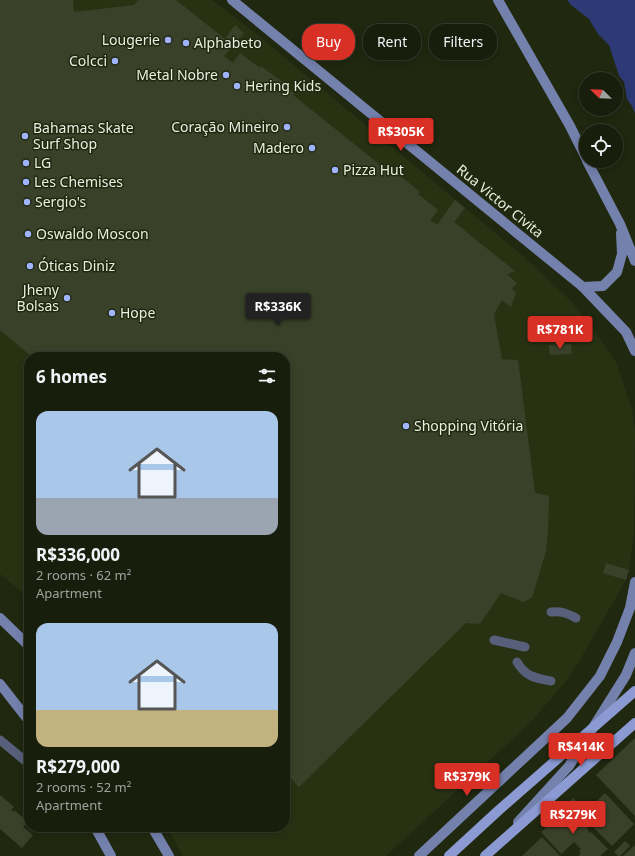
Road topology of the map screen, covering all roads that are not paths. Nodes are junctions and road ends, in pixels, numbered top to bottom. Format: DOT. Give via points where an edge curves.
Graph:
graph roads {
  1 [pos="232,0"];
  2 [pos="498,0"];
  3 [pos="579,144"];
  4 [pos="591,168"];
  5 [pos="620,224"];
  6 [pos="635,261"];
  7 [pos="583,287"];
  8 [pos="635,351"];
  9 [pos="635,582"];
  10 [pos="551,612"];
  11 [pos="0,618"];
  12 [pos="576,618"];
  13 [pos="494,640"];
  14 [pos="24,641"];
  15 [pos="525,647"];
  16 [pos="635,653"];
  17 [pos="517,662"];
  18 [pos="551,681"];
  19 [pos="0,684"];
  20 [pos="635,691"];
  21 [pos="24,715"];
  22 [pos="635,723"];
  23 [pos="0,740"];
  24 [pos="24,760"];
  25 [pos="98,832"];
  26 [pos="155,832"];
  27 [pos="111,856"];
  28 [pos="169,856"];
  29 [pos="419,856"];
  30 [pos="448,856"];
  31 [pos="485,856"];
  32 [pos="488,856"];
  1 -- 7 [label="street, Rua Victor Civita"];
  2 -- 3 [label="street"];
  4 -- 5 [label="street"];
  5 -- 6 [label="street"];
  5 -- 7 [label="street" via="622,254 617,272 603,286"];
  7 -- 8 [label="street, Rua Victor Civita" via="626,332"];
  9 -- 29 [label="street" via="630,608 617,642 600,676 567,718"];
  10 -- 12 [label="lane" via="559,611"];
  11 -- 14 [label="street"];
  13 -- 15 [label="lane"];
  16 -- 32 [label="street" via="626,675 569,766"];
  17 -- 18 [label="lane" via="527,675"];
  19 -- 21 [label="street"];
  20 -- 30 [label="main road, bridge"];
  22 -- 31 [label="main road, bridge"];
  23 -- 24 [label="lane"];
  25 -- 27 [label="street"];
  26 -- 28 [label="street"];
}
